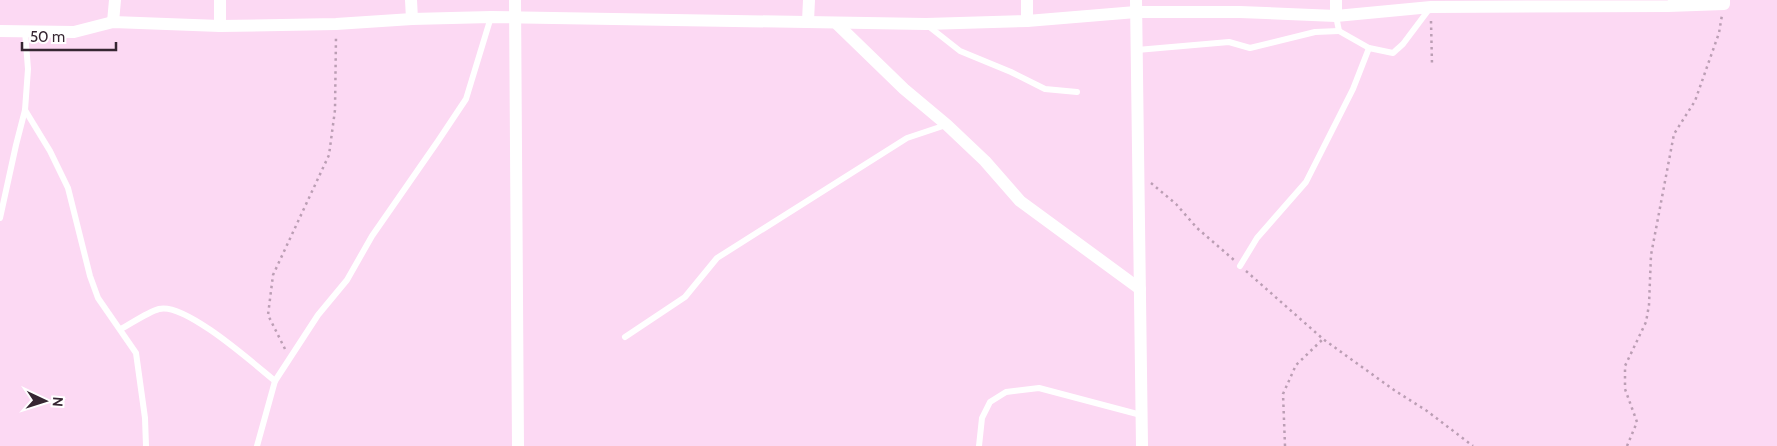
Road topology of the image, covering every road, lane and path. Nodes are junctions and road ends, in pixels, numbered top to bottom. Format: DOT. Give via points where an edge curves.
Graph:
graph roads {
  1 [pos="114,0"];
  2 [pos="220,0"];
  3 [pos="412,0"];
  4 [pos="515,0"];
  5 [pos="809,0"];
  6 [pos="1027,0"];
  7 [pos="1336,0"];
  8 [pos="1724,2"];
  9 [pos="1431,3"];
  10 [pos="1136,6"];
  11 [pos="1240,6"];
  12 [pos="1336,16"];
  13 [pos="491,17"];
  14 [pos="412,19"];
  15 [pos="516,19"];
  16 [pos="808,21"];
  17 [pos="1027,21"];
  18 [pos="113,22"];
  19 [pos="336,24"];
  20 [pos="837,24"];
  21 [pos="926,24"];
  22 [pos="220,26"];
  23 [pos="0,31"];
  24 [pos="1339,31"];
  25 [pos="25,32"];
  26 [pos="1369,48"];
  27 [pos="1137,50"];
  28 [pos="1432,64"];
  29 [pos="1077,92"];
  30 [pos="25,110"];
  31 [pos="948,125"];
  32 [pos="1139,175"];
  33 [pos="0,218"];
  34 [pos="1240,266"];
  35 [pos="1140,289"];
  36 [pos="121,329"];
  37 [pos="625,336"];
  38 [pos="1323,340"];
  39 [pos="290,359"];
  40 [pos="275,381"];
  41 [pos="1141,415"];
  42 [pos="146,446"];
  43 [pos="257,446"];
  44 [pos="518,446"];
  45 [pos="978,446"];
  46 [pos="1142,446"];
  47 [pos="1285,446"];
  48 [pos="1473,446"];
  49 [pos="1627,446"];
  1 -- 18 [label="street"];
  2 -- 22 [label="street"];
  3 -- 14 [label="street"];
  4 -- 15 [label="street"];
  5 -- 16 [label="street"];
  6 -- 17 [label="street"];
  7 -- 12 [label="street"];
  8 -- 9 [label="street" via="1668,6"];
  8 -- 49 [label="path" via="1719,33 1695,101 1674,134 1651,255 1646,322 1625,366 1625,389 1637,422"];
  9 -- 12 [label="street"];
  9 -- 26 [label="lane" via="1403,44 1393,52"];
  9 -- 28 [label="path"];
  10 -- 11 [label="street"];
  10 -- 17 [label="street"];
  10 -- 27 [label="street"];
  11 -- 12 [label="street"];
  12 -- 24 [label="lane"];
  13 -- 14 [label="street"];
  13 -- 15 [label="street"];
  13 -- 39 [label="lane" via="466,99 372,236 347,280 318,315"];
  14 -- 19 [label="street"];
  15 -- 16 [label="street"];
  15 -- 44 [label="street"];
  16 -- 20 [label="street"];
  17 -- 21 [label="street"];
  18 -- 22 [label="street"];
  18 -- 25 [label="street" via="74,32"];
  19 -- 22 [label="street"];
  19 -- 39 [label="path" via="335,110 329,155 273,276 268,315"];
  20 -- 21 [label="street"];
  20 -- 31 [label="street" via="904,89"];
  21 -- 29 [label="lane" via="960,51 1045,89"];
  23 -- 25 [label="street"];
  24 -- 26 [label="lane"];
  24 -- 27 [label="lane" via="1315,32 1250,48 1229,42"];
  25 -- 30 [label="lane" via="28,69"];
  26 -- 34 [label="lane" via="1354,88 1306,182 1257,238"];
  27 -- 32 [label="street"];
  30 -- 33 [label="lane"];
  30 -- 36 [label="lane" via="68,188 98,298"];
  31 -- 35 [label="street" via="985,160 1020,201"];
  31 -- 37 [label="lane" via="907,138 717,258 685,297"];
  32 -- 34 [label="path" via="1155,185"];
  32 -- 35 [label="street"];
  34 -- 38 [label="path"];
  35 -- 41 [label="street"];
  36 -- 40 [label="lane" via="159,309 173,309 213,331"];
  36 -- 42 [label="lane" via="136,353"];
  38 -- 47 [label="path" via="1296,366 1283,394"];
  38 -- 48 [label="path"];
  39 -- 40 [label="lane"];
  40 -- 43 [label="lane"];
  41 -- 45 [label="lane" via="1039,388 1006,392 990,402 982,418"];
  41 -- 46 [label="street"];
}
